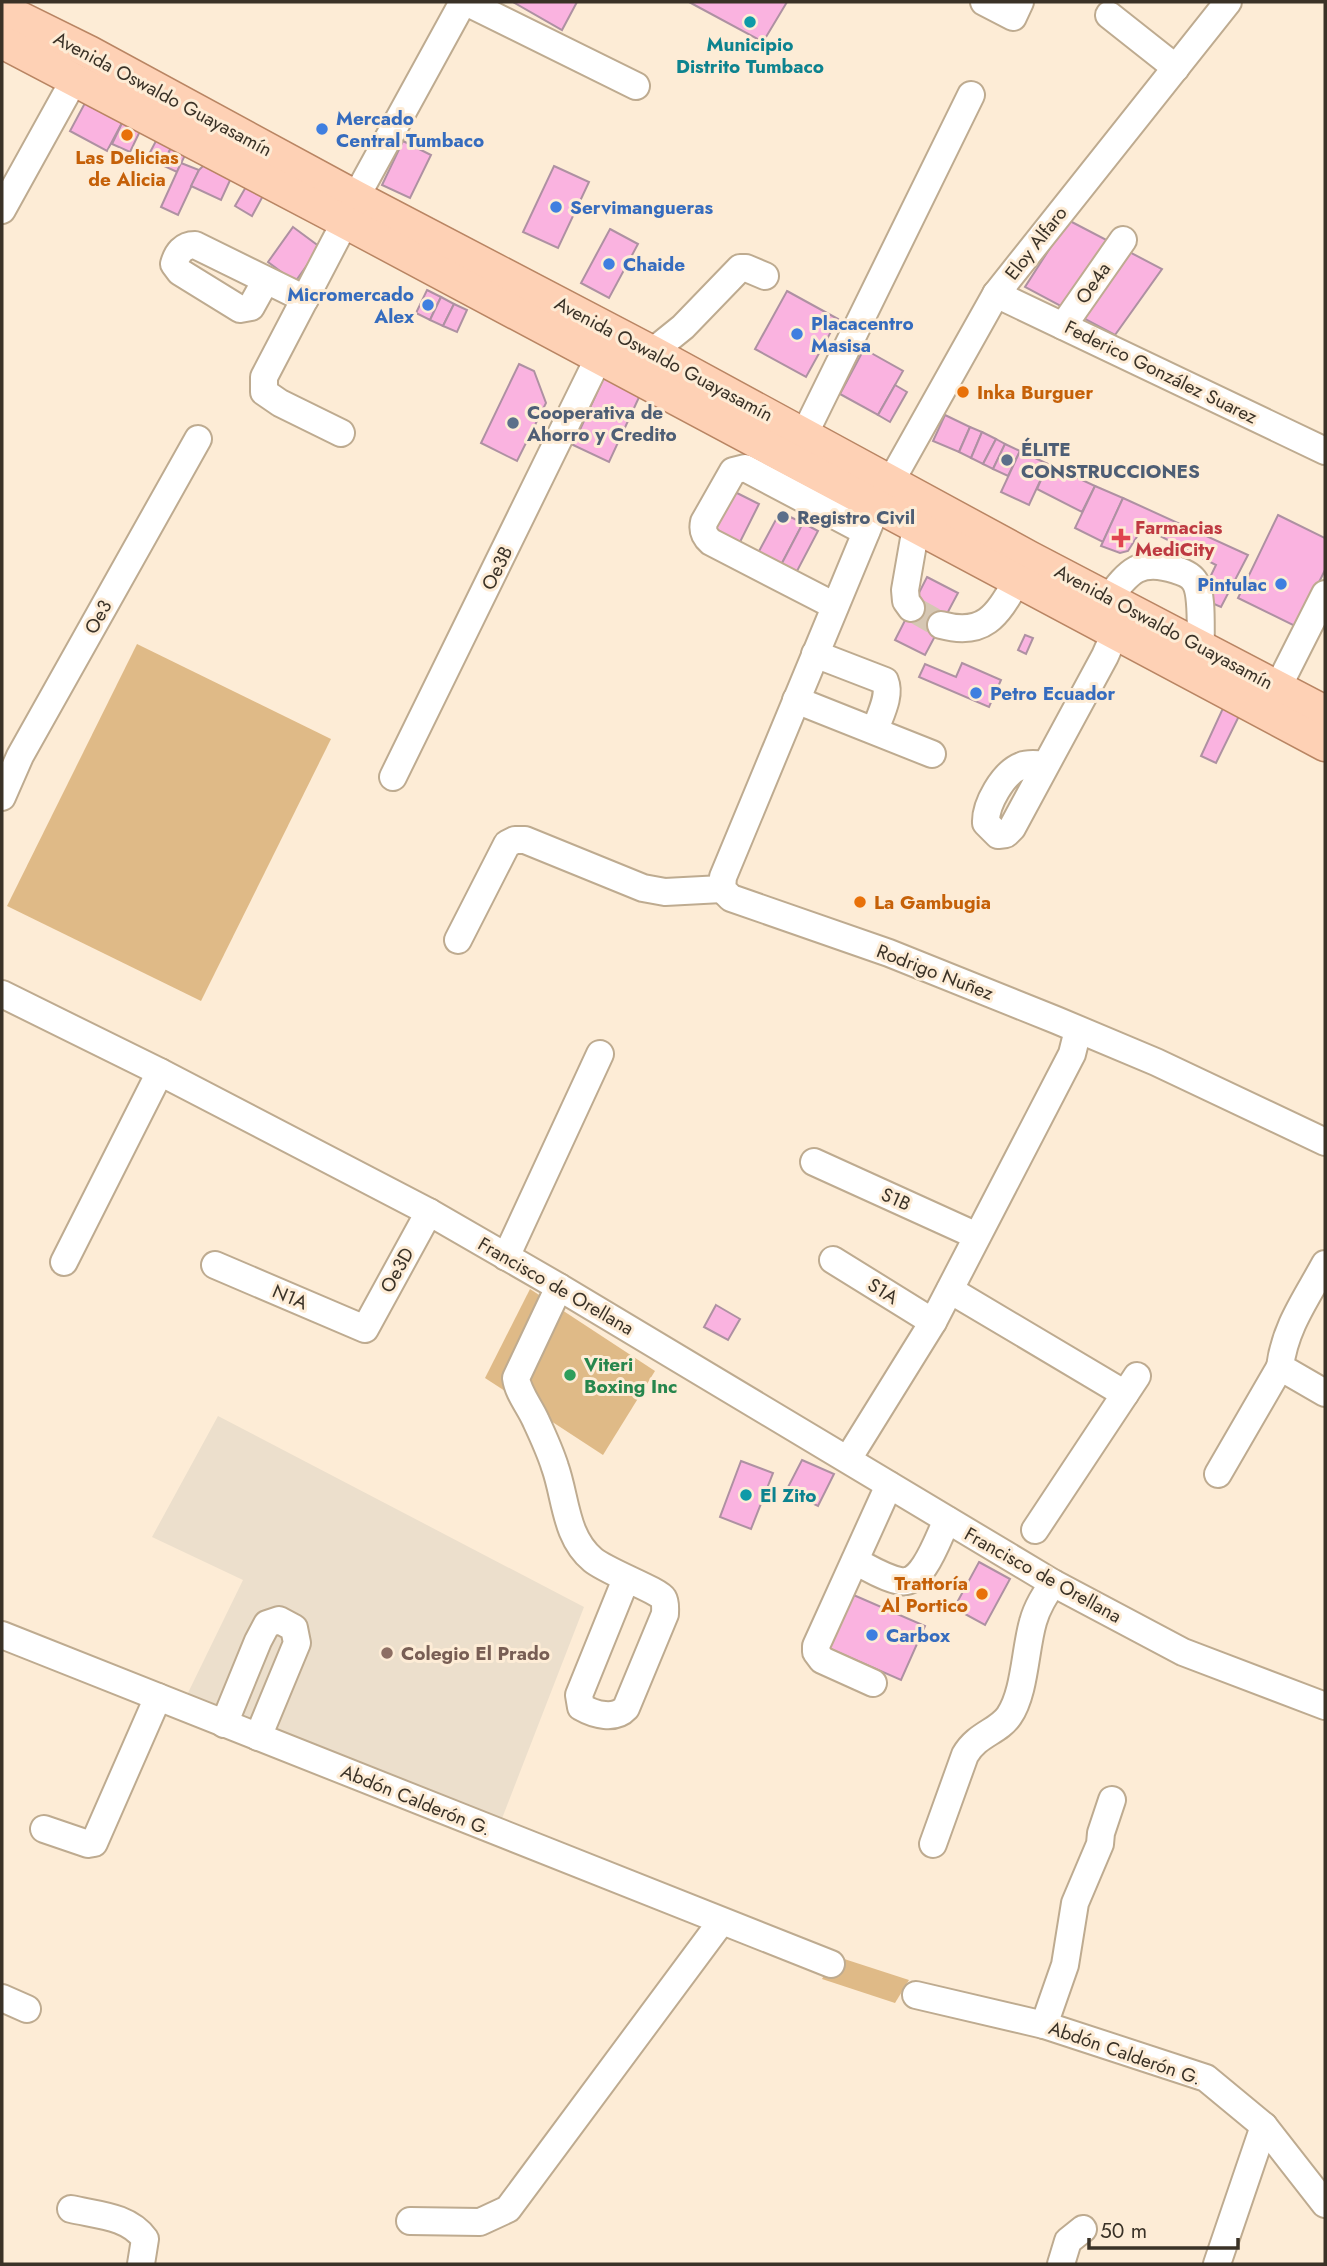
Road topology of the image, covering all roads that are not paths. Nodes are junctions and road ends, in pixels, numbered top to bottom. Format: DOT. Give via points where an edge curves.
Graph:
graph roads {
  1 [pos="465,2"];
  2 [pos="984,2"];
  3 [pos="1020,2"];
  4 [pos="1228,2"];
  5 [pos="2,9"];
  6 [pos="1109,15"];
  7 [pos="2,42"];
  8 [pos="1176,68"];
  9 [pos="74,80"];
  10 [pos="636,86"];
  11 [pos="971,95"];
  12 [pos="351,209"];
  13 [pos="2,210"];
  14 [pos="1123,240"];
  15 [pos="765,276"];
  16 [pos="266,280"];
  17 [pos="996,294"];
  18 [pos="305,299"];
  19 [pos="1063,326"];
  20 [pos="652,352"];
  21 [pos="598,359"];
  22 [pos="341,433"];
  23 [pos="805,433"];
  24 [pos="198,439"];
  25 [pos="1325,451"];
  26 [pos="878,507"];
  27 [pos="916,527"];
  28 [pos="1017,581"];
  29 [pos="1325,594"];
  30 [pos="1108,599"];
  31 [pos="835,606"];
  32 [pos="911,608"];
  33 [pos="941,625"];
  34 [pos="1115,633"];
  35 [pos="1200,648"];
  36 [pos="815,654"];
  37 [pos="1278,687"];
  38 [pos="796,700"];
  39 [pos="1325,712"];
  40 [pos="874,730"];
  41 [pos="1325,745"];
  42 [pos="932,754"];
  43 [pos="1044,765"];
  44 [pos="393,777"];
  45 [pos="2,797"];
  46 [pos="722,889"];
  47 [pos="458,940"];
  48 [pos="2,994"];
  49 [pos="1078,1030"];
  50 [pos="600,1054"];
  51 [pos="160,1072"];
  52 [pos="1325,1142"];
  53 [pos="814,1162"];
  54 [pos="429,1212"];
  55 [pos="977,1236"];
  56 [pos="506,1256"];
  57 [pos="833,1260"];
  58 [pos="64,1262"];
  59 [pos="1325,1264"];
  60 [pos="215,1265"];
  61 [pos="559,1287"];
  62 [pos="950,1290"];
  63 [pos="933,1322"];
  64 [pos="365,1329"];
  65 [pos="1280,1367"];
  66 [pos="1325,1393"];
  67 [pos="848,1459"];
  68 [pos="1218,1474"];
  69 [pos="889,1485"];
  70 [pos="947,1520"];
  71 [pos="1035,1530"];
  72 [pos="855,1560"];
  73 [pos="626,1579"];
  74 [pos="1053,1583"];
  75 [pos="2,1634"];
  76 [pos="873,1683"];
  77 [pos="158,1697"];
  78 [pos="1325,1706"];
  79 [pos="224,1724"];
  80 [pos="258,1737"];
  81 [pos="1112,1800"];
  82 [pos="44,1829"];
  83 [pos="933,1844"];
  84 [pos="721,1922"];
  85 [pos="831,1964"];
  86 [pos="916,1995"];
  87 [pos="2,1998"];
  88 [pos="27,2009"];
  89 [pos="1044,2025"];
  90 [pos="1264,2126"];
  91 [pos="1325,2204"];
  92 [pos="71,2209"];
  93 [pos="410,2221"];
  94 [pos="1083,2229"];
  95 [pos="141,2264"];
  96 [pos="1061,2264"];
  97 [pos="1217,2264"];
  1 -- 10 [label="street"];
  1 -- 12 [label="street"];
  2 -- 3 [label="street" via="1013,17"];
  4 -- 8 [label="street, Eloy Alfaro"];
  5 -- 12 [label="main road, Avenida Oswaldo Guayasamín" via="89,52"];
  6 -- 8 [label="street"];
  7 -- 9 [label="main road, Avenida Oswaldo Guayasamín"];
  8 -- 17 [label="street, Eloy Alfaro"];
  9 -- 12 [label="main road, Avenida Oswaldo Guayasamín"];
  9 -- 13 [label="street"];
  11 -- 23 [label="street"];
  12 -- 18 [label="street"];
  12 -- 20 [label="main road, Avenida Oswaldo Guayasamín"];
  12 -- 21 [label="main road, Avenida Oswaldo Guayasamín"];
  14 -- 19 [label="street, Oe4a"];
  15 -- 20 [label="street" via="740,268"];
  16 -- 18 [label="street"];
  17 -- 19 [label="street, Federico González Suarez"];
  17 -- 26 [label="street, Eloy Alfaro"];
  18 -- 22 [label="street" via="264,377 264,392"];
  19 -- 25 [label="street, Federico González Suarez"];
  20 -- 23 [label="main road, Avenida Oswaldo Guayasamín"];
  21 -- 26 [label="main road, Avenida Oswaldo Guayasamín"];
  21 -- 44 [label="street, Oe3B"];
  23 -- 26 [label="main road, Avenida Oswaldo Guayasamín"];
  24 -- 45 [label="street, Oe3" via="20,755"];
  26 -- 27 [label="main road, Avenida Oswaldo Guayasamín"];
  26 -- 30 [label="main road, Avenida Oswaldo Guayasamín"];
  26 -- 31 [label="street"];
  26 -- 31 [label="street" via="745,468 733,471 704,522 705,537 711,542"];
  27 -- 28 [label="main road, Avenida Oswaldo Guayasamín"];
  27 -- 32 [label="street" via="905,590"];
  28 -- 33 [label="street" via="992,619 976,628"];
  28 -- 34 [label="main road, Avenida Oswaldo Guayasamín"];
  29 -- 37 [label="street"];
  30 -- 35 [label="main road, Avenida Oswaldo Guayasamín"];
  30 -- 35 [label="street" via="1132,571 1145,565 1186,574 1195,581 1199,594"];
  31 -- 36 [label="street"];
  34 -- 41 [label="main road, Avenida Oswaldo Guayasamín"];
  34 -- 43 [label="street"];
  35 -- 37 [label="main road, Avenida Oswaldo Guayasamín"];
  36 -- 38 [label="street"];
  36 -- 40 [label="street" via="885,681 888,688"];
  37 -- 39 [label="main road, Avenida Oswaldo Guayasamín"];
  38 -- 40 [label="street"];
  38 -- 46 [label="street"];
  40 -- 42 [label="street"];
  46 -- 47 [label="street" via="665,892 643,888 515,840 508,844"];
  46 -- 49 [label="street, Rodrigo Nuñez" via="732,898 889,953"];
  48 -- 51 [label="street, Francisco de Orellana"];
  49 -- 52 [label="street, Rodrigo Nuñez"];
  49 -- 55 [label="street" via="1072,1054"];
  50 -- 56 [label="street"];
  51 -- 54 [label="street, Francisco de Orellana"];
  51 -- 58 [label="street"];
  53 -- 55 [label="street, S1B"];
  54 -- 56 [label="street, Francisco de Orellana"];
  54 -- 64 [label="street, Oe3D"];
  55 -- 62 [label="street"];
  56 -- 61 [label="street, Francisco de Orellana"];
  57 -- 63 [label="street, S1A"];
  59 -- 65 [label="street" via="1288,1331"];
  60 -- 64 [label="street, N1A"];
  61 -- 67 [label="street, Francisco de Orellana"];
  61 -- 73 [label="street" via="516,1378 517,1387 555,1466 578,1545"];
  62 -- 63 [label="street"];
  62 -- 71 [label="street" via="1131,1385"];
  63 -- 67 [label="street"];
  65 -- 66 [label="street"];
  65 -- 68 [label="street"];
  67 -- 69 [label="street, Francisco de Orellana"];
  69 -- 70 [label="street, Francisco de Orellana"];
  69 -- 72 [label="street"];
  70 -- 72 [label="street" via="912,1581 891,1578"];
  70 -- 74 [label="street, Francisco de Orellana"];
  72 -- 76 [label="street" via="816,1652 821,1660"];
  73 -- 73 [label="street" via="658,1593 665,1614 626,1707 621,1714 609,1716 581,1707 579,1695"];
  74 -- 78 [label="street, Francisco de Orellana" via="1183,1652"];
  74 -- 83 [label="street" via="1034,1620 1009,1717 972,1743"];
  75 -- 77 [label="street, Abdón Calderón G."];
  77 -- 79 [label="street, Abdón Calderón G."];
  77 -- 82 [label="street" via="94,1843"];
  79 -- 80 [label="street, Abdón Calderón G."];
  79 -- 80 [label="street" via="258,1641 267,1624 279,1620 295,1628 297,1643"];
  80 -- 84 [label="street, Abdón Calderón G."];
  81 -- 89 [label="street" via="1100,1844 1074,1903 1065,1965"];
  84 -- 85 [label="street, Abdón Calderón G."];
  84 -- 93 [label="street" via="508,2209 480,2222"];
  86 -- 89 [label="street, Abdón Calderón G."];
  87 -- 88 [label="street"];
  89 -- 90 [label="street, Abdón Calderón G." via="1206,2078"];
  90 -- 91 [label="street, Abdón Calderón G."];
  90 -- 97 [label="street"];
  92 -- 95 [label="street" via="127,2222 138,2229 145,2239"];
  94 -- 96 [label="street" via="1068,2241"];
}
